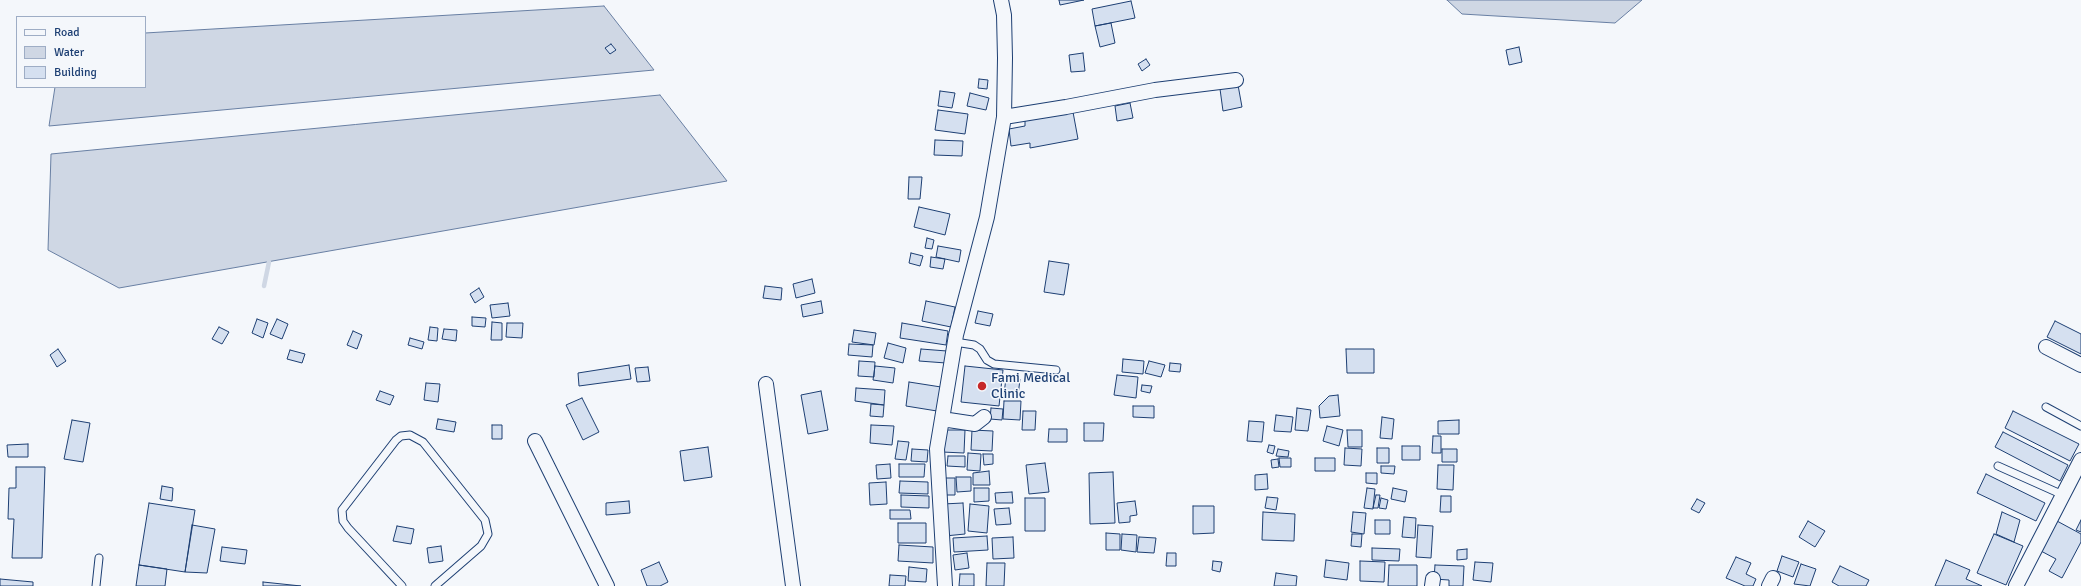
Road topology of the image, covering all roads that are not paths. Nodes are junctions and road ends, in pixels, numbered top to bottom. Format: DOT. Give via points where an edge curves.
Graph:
graph roads {
  1 [pos="1001,0"];
  2 [pos="1236,80"];
  3 [pos="1004,117"];
  4 [pos="955,342"];
  5 [pos="2046,347"];
  6 [pos="2081,365"];
  7 [pos="1056,370"];
  8 [pos="766,384"];
  9 [pos="2046,407"];
  10 [pos="984,417"];
  11 [pos="942,419"];
  12 [pos="2081,426"];
  13 [pos="535,441"];
  14 [pos="2081,460"];
  15 [pos="1998,466"];
  16 [pos="2063,495"];
  17 [pos="99,558"];
  18 [pos="96,586"];
  19 [pos="402,586"];
  20 [pos="435,586"];
  21 [pos="607,586"];
  22 [pos="793,586"];
  23 [pos="945,586"];
  24 [pos="2016,586"];
  1 -- 3 [label="street" via="1004,15"];
  2 -- 3 [label="street" via="1154,90"];
  3 -- 4 [label="street" via="986,217"];
  4 -- 7 [label="lane" via="980,349 987,360 994,364"];
  4 -- 11 [label="street"];
  5 -- 6 [label="street"];
  8 -- 22 [label="street"];
  9 -- 12 [label="lane"];
  10 -- 11 [label="street" via="975,424"];
  11 -- 23 [label="street" via="937,449"];
  13 -- 21 [label="street"];
  14 -- 16 [label="street"];
  15 -- 16 [label="lane"];
  16 -- 24 [label="street"];
  17 -- 18 [label="lane"];
  19 -- 20 [label="lane" via="348,528 343,521 342,510 396,440 401,436 410,435 423,442 485,520 488,534 481,546"];
}
